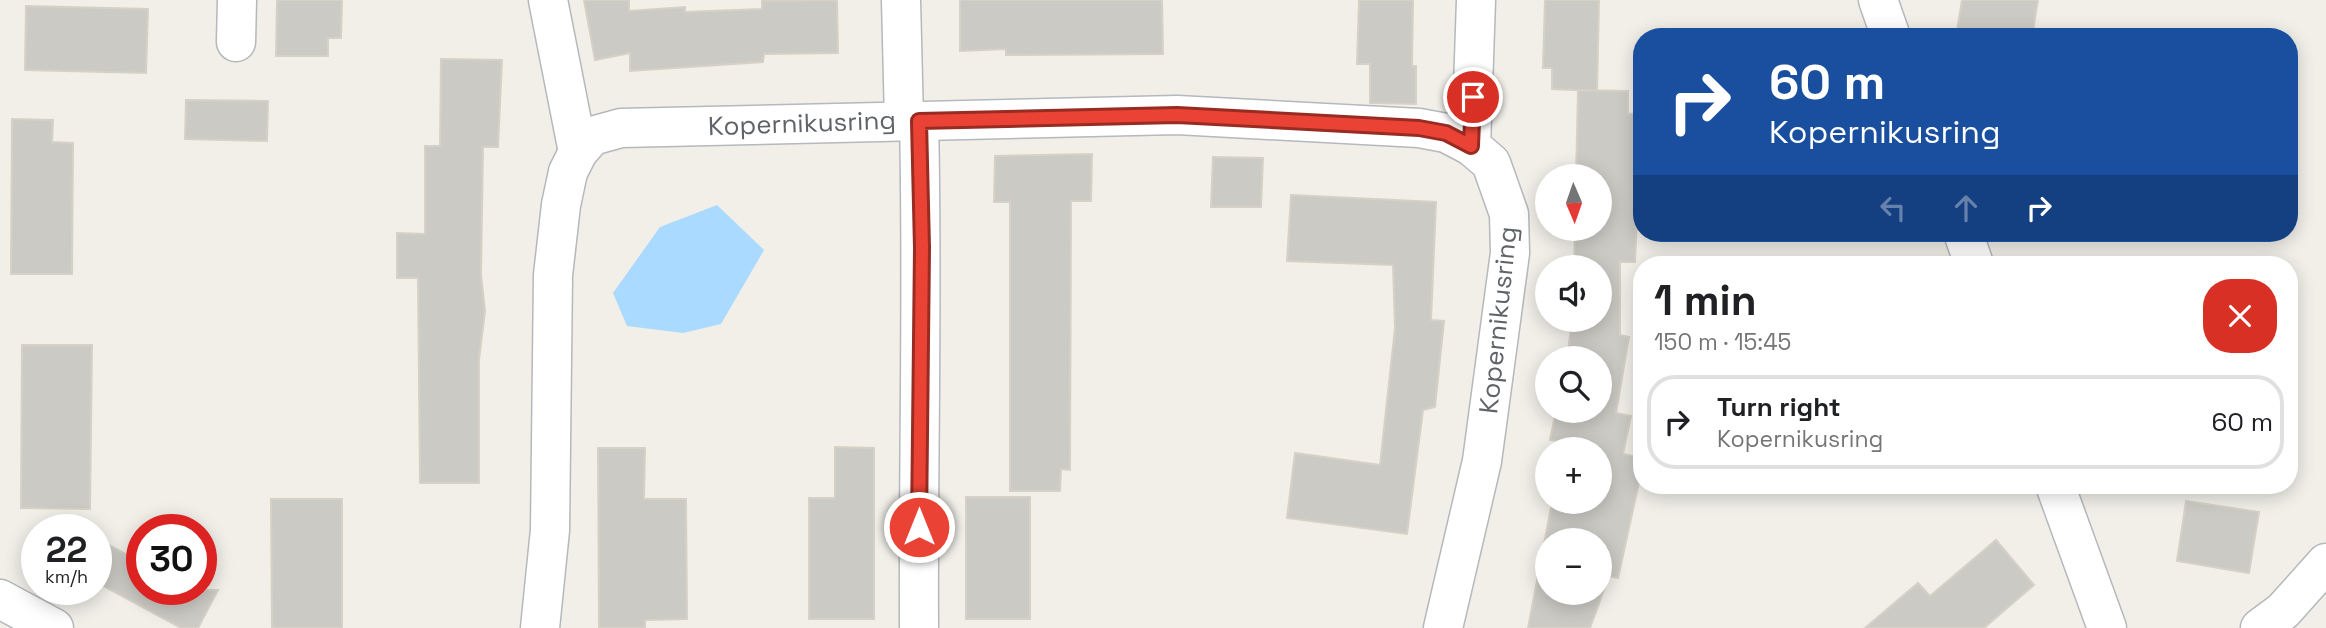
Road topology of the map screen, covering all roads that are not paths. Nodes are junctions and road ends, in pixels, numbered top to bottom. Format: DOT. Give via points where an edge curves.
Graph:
graph roads {
  1 [pos="237,0"];
  2 [pos="548,0"];
  3 [pos="901,0"];
  4 [pos="1476,0"];
  5 [pos="1878,0"];
  6 [pos="1888,28"];
  7 [pos="236,42"];
  8 [pos="912,120"];
  9 [pos="1471,146"];
  10 [pos="578,152"];
  11 [pos="2058,494"];
  12 [pos="2326,563"];
  13 [pos="0,599"];
  14 [pos="2281,622"];
  15 [pos="54,628"];
  16 [pos="540,628"];
  17 [pos="919,628"];
  18 [pos="1443,628"];
  19 [pos="2107,628"];
  1 -- 7 [label="street"];
  2 -- 10 [label="street"];
  3 -- 8 [label="street"];
  4 -- 9 [label="street"];
  5 -- 6 [label="street"];
  8 -- 9 [label="street, Kopernikusring" via="1177,115 1419,128 1446,133"];
  8 -- 10 [label="street, Kopernikusring" via="621,128 593,136"];
  8 -- 17 [label="street" via="922,248"];
  9 -- 18 [label="street, Kopernikusring" via="1491,163 1502,189 1509,214 1510,253 1482,461"];
  10 -- 16 [label="street" via="561,205 553,275 550,530"];
  11 -- 19 [label="street"];
  12 -- 14 [label="street"];
  13 -- 15 [label="street"];
}
